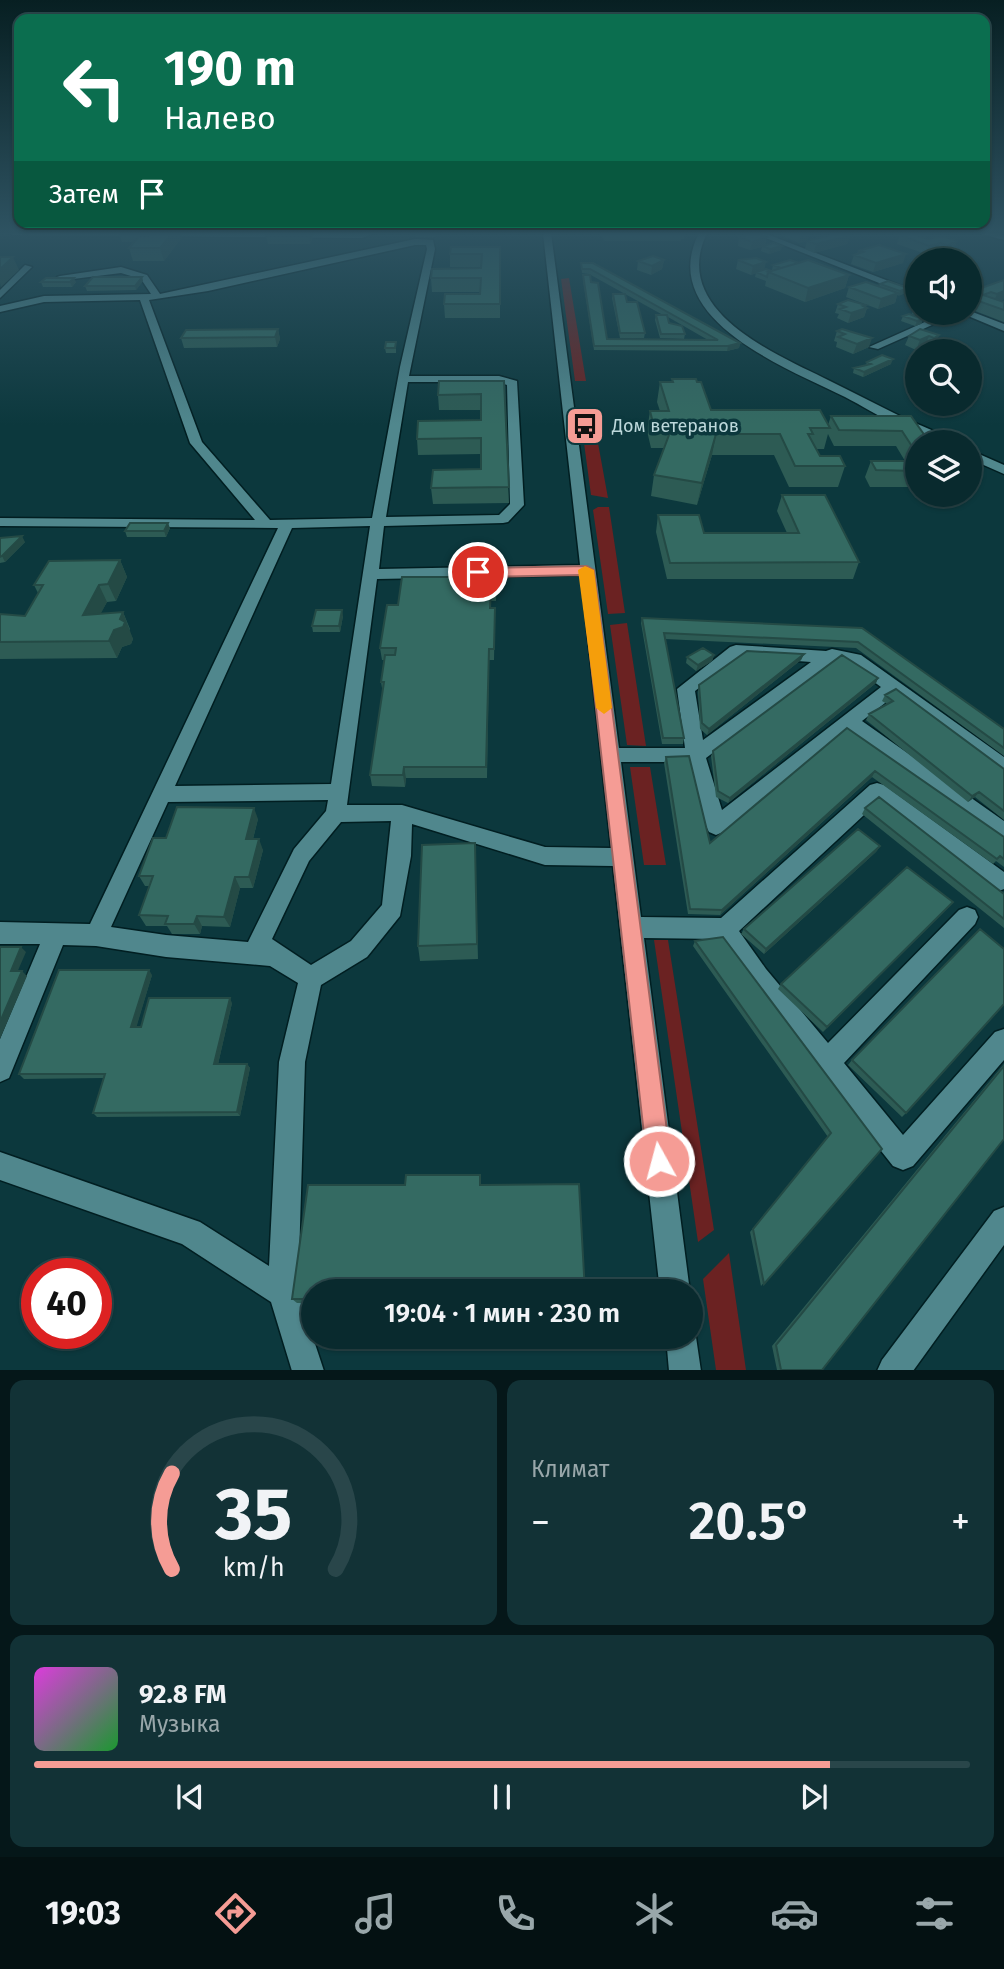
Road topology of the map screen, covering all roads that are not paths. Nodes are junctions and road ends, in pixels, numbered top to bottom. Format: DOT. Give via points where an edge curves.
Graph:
graph roads {
  1 [pos="157,297"];
  2 [pos="421,297"];
  3 [pos="555,297"];
  4 [pos="706,297"];
  5 [pos="151,298"];
  6 [pos="0,309"];
  7 [pos="982,319"];
  8 [pos="926,325"];
  9 [pos="1004,328"];
  10 [pos="874,347"];
  11 [pos="404,379"];
  12 [pos="920,430"];
  13 [pos="982,460"];
  14 [pos="1004,470"];
  15 [pos="378,521"];
  16 [pos="0,522"];
  17 [pos="266,524"];
  18 [pos="287,524"];
  19 [pos="587,570"];
  20 [pos="373,574"];
  21 [pos="832,655"];
  22 [pos="893,687"];
  23 [pos="849,721"];
  24 [pos="610,755"];
  25 [pos="696,755"];
  26 [pos="1004,767"];
  27 [pos="160,794"];
  28 [pos="337,803"];
  29 [pos="402,813"];
  30 [pos="1004,832"];
  31 [pos="622,857"];
  32 [pos="999,881"];
  33 [pos="967,917"];
  34 [pos="630,927"];
  35 [pos="725,929"];
  36 [pos="0,933"];
  37 [pos="56,933"];
  38 [pos="96,935"];
  39 [pos="273,955"];
  40 [pos="312,978"];
  41 [pos="1004,1041"];
  42 [pos="827,1062"];
  43 [pos="0,1069"];
  44 [pos="0,1166"];
  45 [pos="1004,1221"];
  46 [pos="673,1279"];
  47 [pos="283,1292"];
  48 [pos="682,1349"];
  49 [pos="308,1370"];
  50 [pos="685,1370"];
  51 [pos="893,1370"];
  1 -- 5 [label="street"];
  2 -- 11 [label="street"];
  3 -- 19 [label="street"];
  4 -- 12 [label="street" via="722,320 760,349"];
  5 -- 6 [label="street" via="44,299"];
  5 -- 17 [label="street" via="196,443"];
  7 -- 9 [label="street"];
  8 -- 10 [label="street"];
  11 -- 15 [label="street"];
  11 -- 15 [label="street" via="513,383 517,505 503,519"];
  13 -- 14 [label="street"];
  15 -- 18 [label="street"];
  15 -- 20 [label="street"];
  16 -- 17 [label="street"];
  17 -- 18 [label="street"];
  18 -- 27 [label="street"];
  19 -- 20 [label="street"];
  19 -- 24 [label="street"];
  20 -- 28 [label="street"];
  21 -- 22 [label="street" via="855,659"];
  21 -- 25 [label="street"];
  21 -- 25 [label="street" via="736,651 685,689"];
  22 -- 23 [label="street"];
  22 -- 26 [label="street"];
  23 -- 25 [label="street" via="716,826"];
  23 -- 30 [label="street"];
  24 -- 25 [label="street"];
  24 -- 31 [label="street"];
  27 -- 28 [label="street"];
  27 -- 38 [label="street"];
  28 -- 29 [label="street"];
  28 -- 39 [label="street" via="301,855 259,942"];
  29 -- 31 [label="street" via="545,856"];
  29 -- 40 [label="street" via="391,909 359,948"];
  31 -- 34 [label="street"];
  32 -- 35 [label="street" via="877,791"];
  33 -- 42 [label="street"];
  34 -- 35 [label="street"];
  34 -- 46 [label="street"];
  35 -- 42 [label="street"];
  36 -- 37 [label="street"];
  37 -- 38 [label="street"];
  37 -- 43 [label="street"];
  38 -- 39 [label="street"];
  39 -- 40 [label="street"];
  40 -- 47 [label="street" via="292,1062"];
  41 -- 42 [label="street" via="903,1156"];
  44 -- 47 [label="street" via="190,1232"];
  45 -- 51 [label="street"];
  47 -- 49 [label="street"];
  48 -- 50 [label="street"];
}
